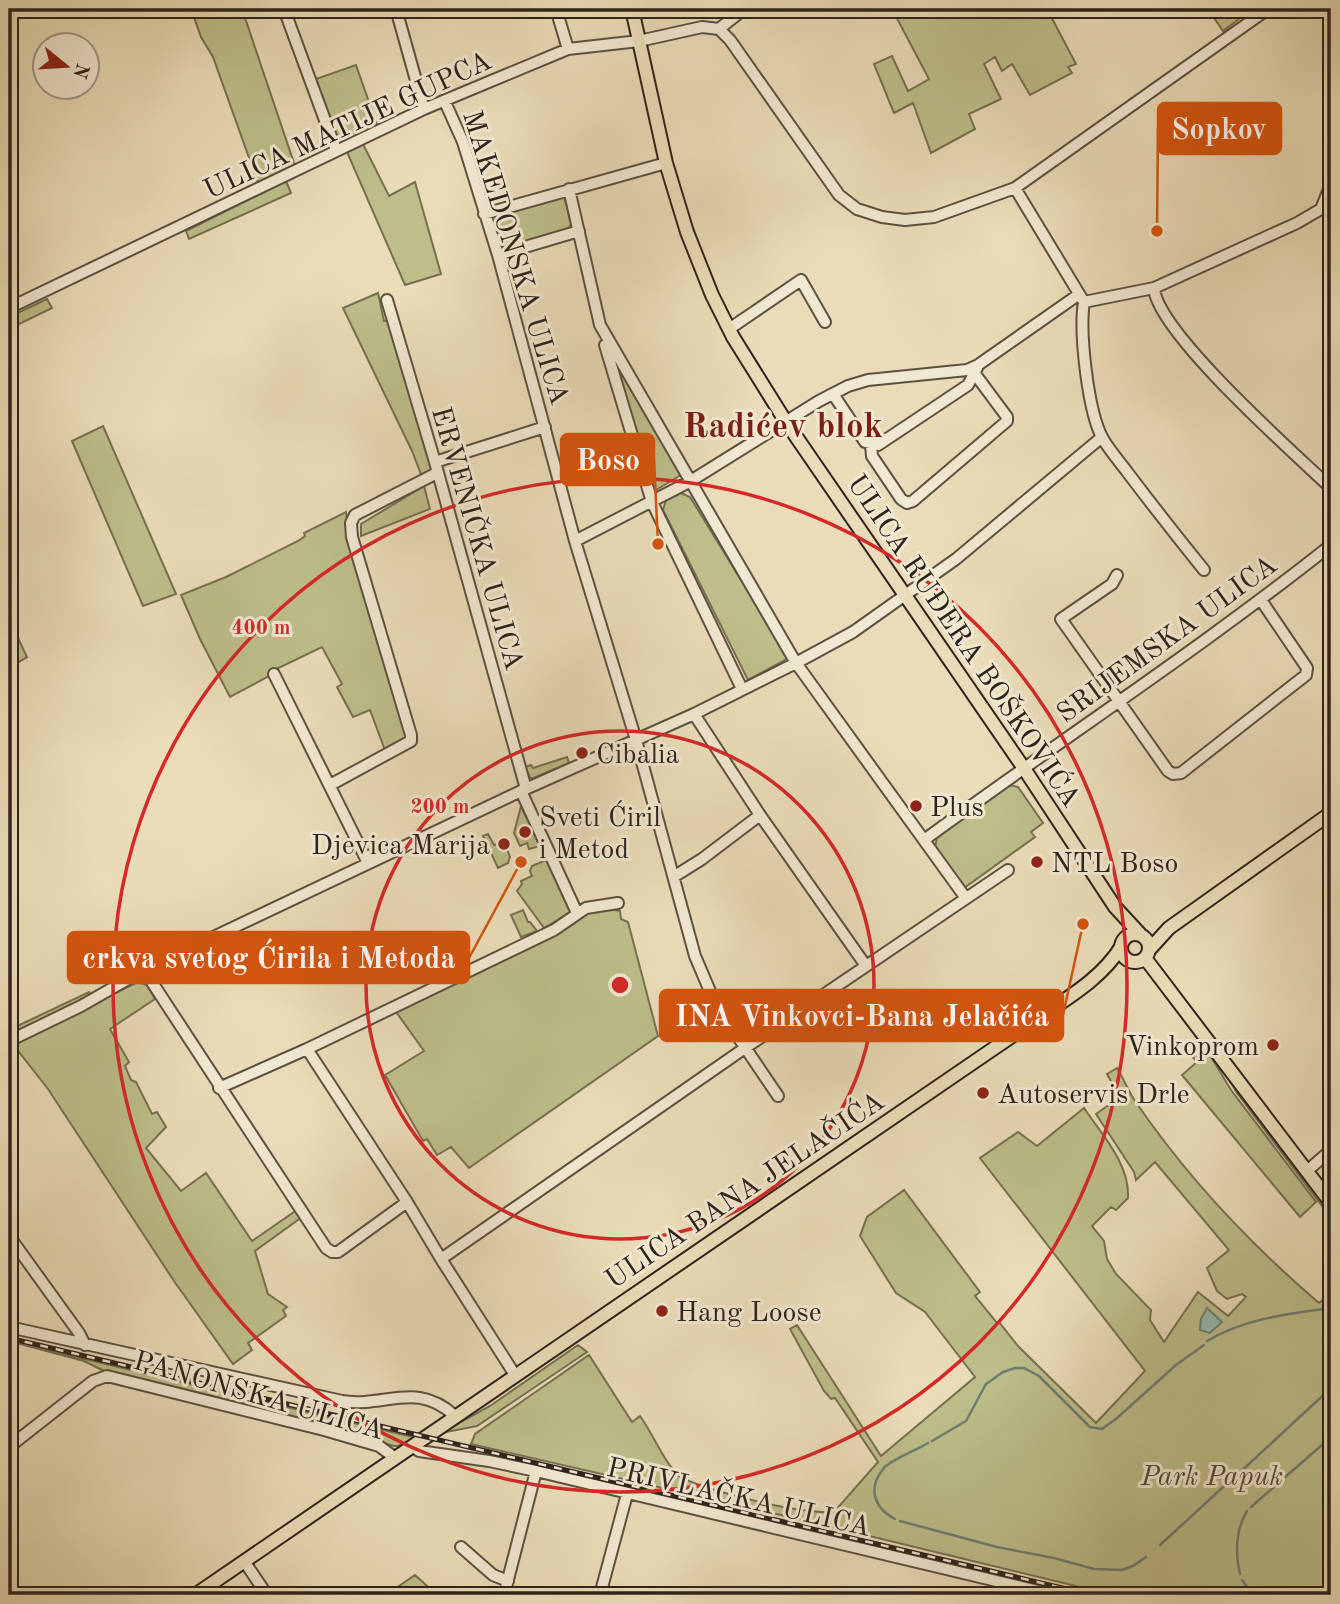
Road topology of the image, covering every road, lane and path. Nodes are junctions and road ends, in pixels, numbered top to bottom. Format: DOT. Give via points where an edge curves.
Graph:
graph roads {
  1 [pos="284,9"];
  2 [pos="396,9"];
  3 [pos="556,9"];
  4 [pos="632,9"];
  5 [pos="744,9"];
  6 [pos="1268,9"];
  7 [pos="719,29"];
  8 [pos="639,41"];
  9 [pos="568,49"];
  10 [pos="445,102"];
  11 [pos="424,109"];
  12 [pos="336,150"];
  13 [pos="666,163"];
  14 [pos="1331,184"];
  15 [pos="1015,188"];
  16 [pos="569,189"];
  17 [pos="484,214"];
  18 [pos="579,231"];
  19 [pos="498,255"];
  20 [pos="1153,288"];
  21 [pos="1081,299"];
  22 [pos="387,300"];
  23 [pos="9,308"];
  24 [pos="825,322"];
  25 [pos="600,326"];
  26 [pos="729,329"];
  27 [pos="976,369"];
  28 [pos="833,394"];
  29 [pos="786,422"];
  30 [pos="545,427"];
  31 [pos="1102,437"];
  32 [pos="871,445"];
  33 [pos="436,468"];
  34 [pos="689,482"];
  35 [pos="1331,488"];
  36 [pos="652,502"];
  37 [pos="575,541"];
  38 [pos="1331,545"];
  39 [pos="1204,570"];
  40 [pos="1117,575"];
  41 [pos="904,597"];
  42 [pos="1261,600"];
  43 [pos="796,663"];
  44 [pos="274,674"];
  45 [pos="742,689"];
  46 [pos="1118,701"];
  47 [pos="694,713"];
  48 [pos="636,740"];
  49 [pos="1023,767"];
  50 [pos="330,785"];
  51 [pos="523,790"];
  52 [pos="1331,813"];
  53 [pos="760,815"];
  54 [pos="924,840"];
  55 [pos="368,863"];
  56 [pos="1008,870"];
  57 [pos="675,876"];
  58 [pos="965,897"];
  59 [pos="618,903"];
  60 [pos="1115,907"];
  61 [pos="577,913"];
  62 [pos="1168,928"];
  63 [pos="1142,935"];
  64 [pos="1121,945"];
  65 [pos="1147,954"];
  66 [pos="1131,961"];
  67 [pos="866,966"];
  68 [pos="144,970"];
  69 [pos="1089,982"];
  70 [pos="9,1041"];
  71 [pos="745,1048"];
  72 [pos="307,1049"];
  73 [pos="219,1088"];
  74 [pos="779,1096"];
  75 [pos="1331,1150"];
  76 [pos="1307,1171"];
  77 [pos="407,1202"];
  78 [pos="1331,1203"];
  79 [pos="9,1236"];
  80 [pos="440,1259"];
  81 [pos="9,1327"];
  82 [pos="85,1345"];
  83 [pos="515,1375"];
  84 [pos="455,1416"];
  85 [pos="412,1446"];
  86 [pos="9,1447"];
  87 [pos="394,1457"];
  88 [pos="536,1471"];
  89 [pos="627,1493"];
  90 [pos="461,1547"];
  91 [pos="244,1561"];
  92 [pos="508,1581"];
  93 [pos="195,1595"];
  94 [pos="267,1595"];
  95 [pos="504,1595"];
  96 [pos="600,1595"];
  97 [pos="1055,1595"];
  1 -- 12 [label="street"];
  2 -- 11 [label="street"];
  3 -- 9 [label="street"];
  4 -- 8 [label="main road, ULICA RUĐERA BOŠKOVIĆA"];
  5 -- 7 [label="street"];
  6 -- 15 [label="street"];
  7 -- 8 [label="street, ULICA MATIJE GUPCA" via="702,27"];
  7 -- 15 [label="street" via="839,195 857,209 905,220 934,217"];
  8 -- 9 [label="street, ULICA MATIJE GUPCA"];
  8 -- 13 [label="main road, ULICA RUĐERA BOŠKOVIĆA"];
  9 -- 10 [label="street, ULICA MATIJE GUPCA"];
  10 -- 11 [label="street, ULICA MATIJE GUPCA"];
  10 -- 17 [label="street, MAKEDONSKA ULICA" via="463,142"];
  11 -- 12 [label="street, ULICA MATIJE GUPCA"];
  12 -- 23 [label="street, ULICA MATIJE GUPCA"];
  13 -- 16 [label="street"];
  13 -- 26 [label="main road, ULICA RUĐERA BOŠKOVIĆA" via="687,232"];
  14 -- 20 [label="street" via="1325,203 1315,214"];
  15 -- 21 [label="street"];
  16 -- 17 [label="street"];
  16 -- 18 [label="street"];
  17 -- 19 [label="street, MAKEDONSKA ULICA"];
  18 -- 19 [label="street"];
  18 -- 25 [label="street"];
  19 -- 30 [label="street, MAKEDONSKA ULICA"];
  20 -- 21 [label="street"];
  20 -- 35 [label="street" via="1154,298 1183,341"];
  21 -- 27 [label="street"];
  21 -- 31 [label="street" via="1090,389"];
  22 -- 33 [label="street, ERVENIČKA ULICA"];
  24 -- 26 [label="street" via="801,280"];
  25 -- 34 [label="street"];
  25 -- 36 [label="street"];
  26 -- 29 [label="main road, ULICA RUĐERA BOŠKOVIĆA"];
  27 -- 28 [label="street" via="859,382"];
  27 -- 32 [label="street" via="968,385 883,442"];
  27 -- 32 [label="street" via="1007,421 913,501 901,499 872,456"];
  28 -- 29 [label="street"];
  28 -- 32 [label="street" via="864,442"];
  29 -- 34 [label="street"];
  29 -- 41 [label="main road, ULICA RUĐERA BOŠKOVIĆA"];
  30 -- 33 [label="street"];
  30 -- 37 [label="street, MAKEDONSKA ULICA"];
  31 -- 39 [label="street"];
  31 -- 41 [label="street"];
  33 -- 50 [label="street" via="355,515 351,523 411,741"];
  33 -- 51 [label="street, ERVENIČKA ULICA"];
  34 -- 36 [label="street"];
  34 -- 43 [label="street"];
  36 -- 37 [label="street"];
  36 -- 45 [label="street"];
  37 -- 48 [label="street, MAKEDONSKA ULICA"];
  38 -- 42 [label="street, SRIJEMSKA ULICA"];
  40 -- 46 [label="street" via="1112,584 1061,619"];
  41 -- 43 [label="street"];
  41 -- 49 [label="main road, ULICA RUĐERA BOŠKOVIĆA"];
  42 -- 46 [label="street, SRIJEMSKA ULICA"];
  42 -- 46 [label="street" via="1307,668 1306,675 1181,773 1168,771"];
  43 -- 45 [label="street"];
  43 -- 54 [label="street"];
  44 -- 50 [label="street"];
  45 -- 47 [label="street"];
  46 -- 49 [label="street, SRIJEMSKA ULICA"];
  47 -- 48 [label="street"];
  47 -- 53 [label="street"];
  48 -- 51 [label="street"];
  48 -- 57 [label="street, MAKEDONSKA ULICA"];
  49 -- 54 [label="street, SRIJEMSKA ULICA"];
  49 -- 60 [label="main road, ULICA RUĐERA BOŠKOVIĆA"];
  50 -- 55 [label="street"];
  51 -- 55 [label="street"];
  51 -- 61 [label="street, ERVENIČKA ULICA"];
  52 -- 62 [label="main road, ULICA BANA JELAČIĆA"];
  53 -- 57 [label="street"];
  53 -- 67 [label="street"];
  54 -- 58 [label="street"];
  55 -- 68 [label="street"];
  56 -- 58 [label="street"];
  57 -- 71 [label="street, MAKEDONSKA ULICA" via="695,956 715,1003"];
  58 -- 67 [label="street"];
  59 -- 61 [label="street" via="594,905"];
  60 -- 63 [label="main road, ULICA RUĐERA BOŠKOVIĆA"];
  60 -- 64 [label="main road, ULICA RUĐERA BOŠKOVIĆA"];
  61 -- 72 [label="street" via="554,930"];
  62 -- 63 [label="main road, ULICA BANA JELAČIĆA"];
  62 -- 65 [label="main road, ULICA BANA JELAČIĆA"];
  63 -- 64 [label="main road, ULICA BANA JELAČIĆA" via="1131,934"];
  63 -- 65 [label="main road"];
  64 -- 66 [label="main road" via="1123,956"];
  64 -- 69 [label="main road, ULICA BANA JELAČIĆA"];
  65 -- 66 [label="main road, ULICA BANA JELAČIĆA"];
  65 -- 76 [label="main road"];
  66 -- 69 [label="main road, ULICA BANA JELAČIĆA"];
  67 -- 71 [label="street"];
  68 -- 70 [label="street"];
  68 -- 73 [label="street"];
  69 -- 83 [label="main road, ULICA BANA JELAČIĆA"];
  71 -- 74 [label="street, MAKEDONSKA ULICA"];
  71 -- 80 [label="street"];
  72 -- 73 [label="street"];
  72 -- 77 [label="street"];
  73 -- 77 [label="street" via="332,1252"];
  75 -- 76 [label="street"];
  76 -- 78 [label="main road"];
  77 -- 80 [label="street"];
  79 -- 82 [label="street"];
  80 -- 83 [label="street"];
  81 -- 82 [label="street"];
  82 -- 84 [label="street" via="355,1403 410,1395"];
  83 -- 84 [label="main road, ULICA BANA JELAČIĆA"];
  84 -- 85 [label="main road, ULICA BANA JELAČIĆA"];
  85 -- 87 [label="main road, ULICA BANA JELAČIĆA"];
  85 -- 88 [label="street, PRIVLAČKA ULICA" via="419,1451"];
  86 -- 87 [label="street, PANONSKA ULICA" via="93,1381 107,1376 324,1430 379,1446"];
  87 -- 91 [label="main road, ULICA BANA JELAČIĆA"];
  88 -- 89 [label="street, PRIVLAČKA ULICA"];
  88 -- 92 [label="street"];
  89 -- 96 [label="street"];
  89 -- 97 [label="street, PRIVLAČKA ULICA"];
  90 -- 92 [label="street" via="493,1576"];
  91 -- 93 [label="main road, ULICA BANA JELAČIĆA"];
  91 -- 94 [label="street"];
  92 -- 95 [label="street"];
}
